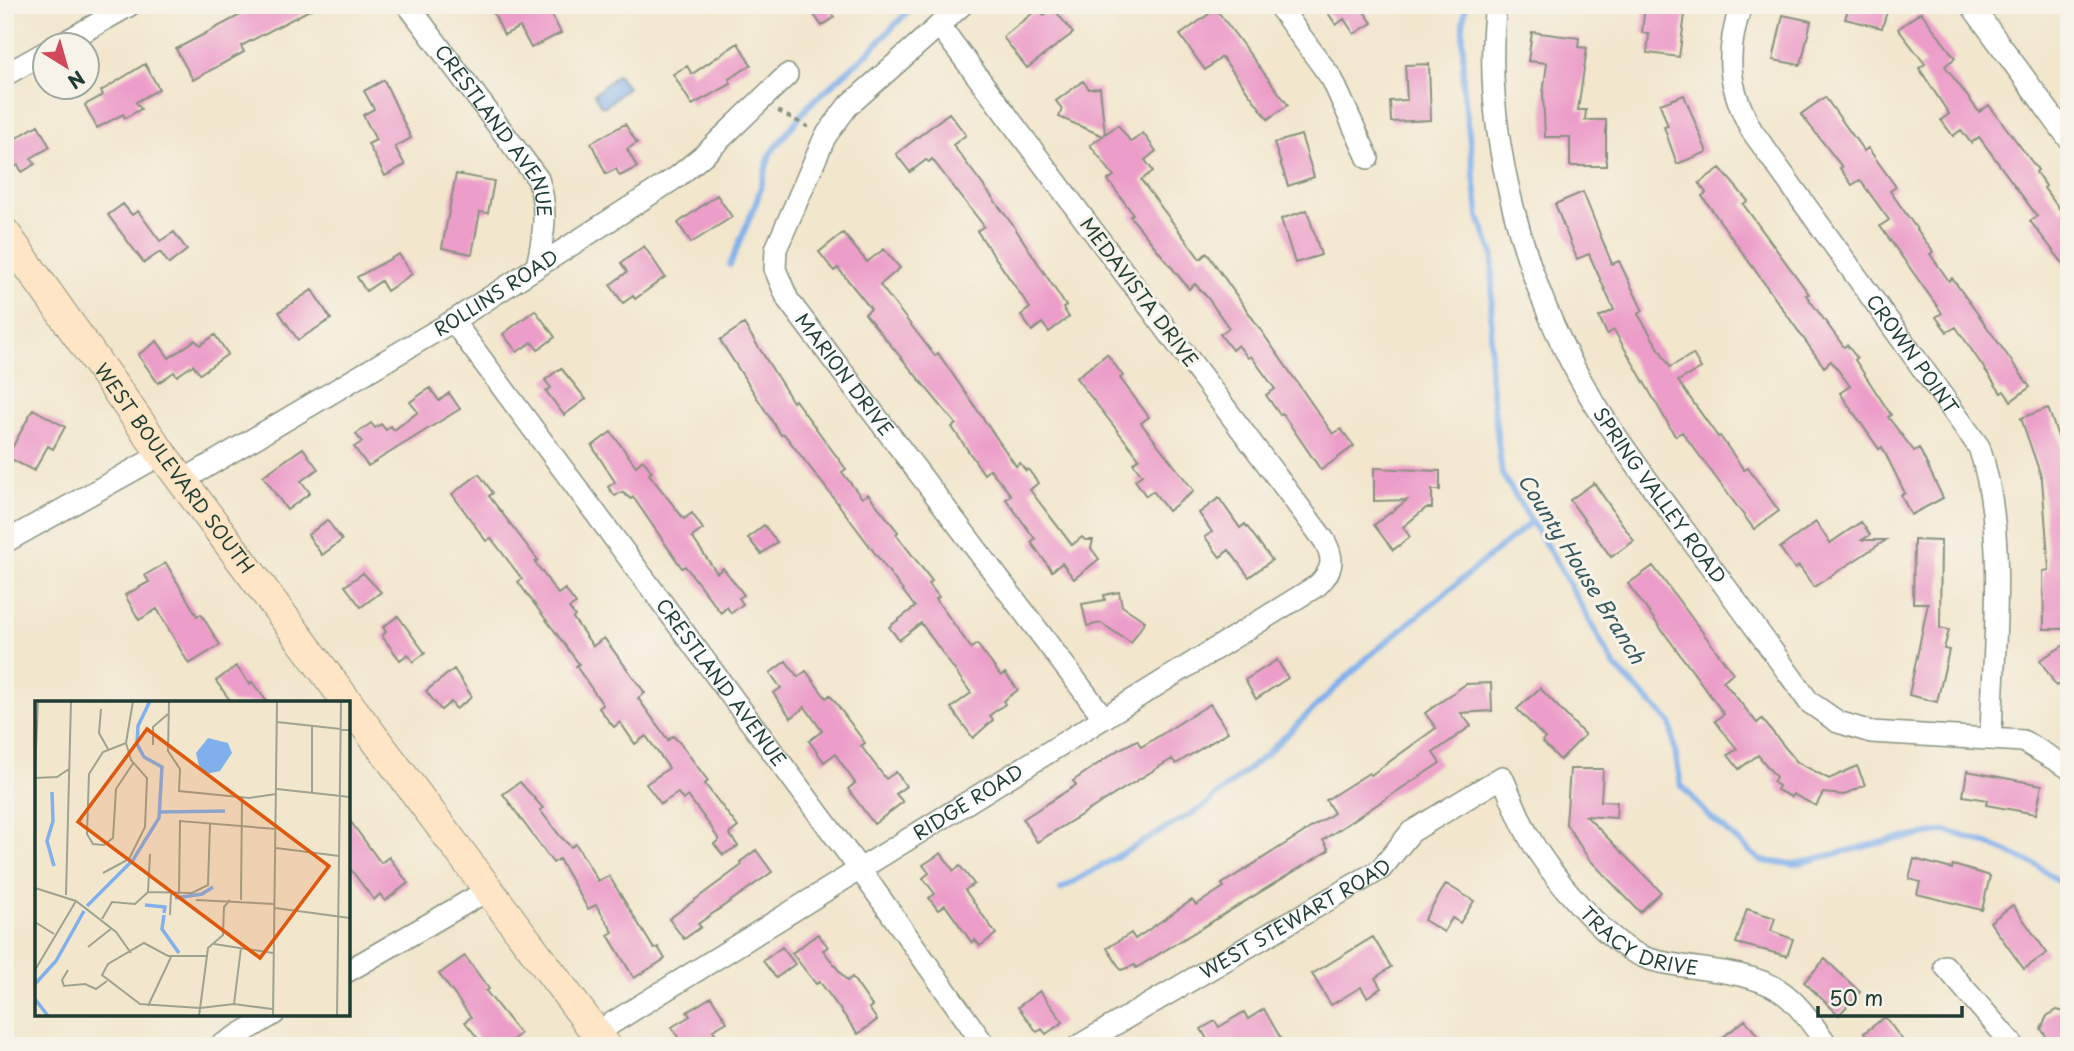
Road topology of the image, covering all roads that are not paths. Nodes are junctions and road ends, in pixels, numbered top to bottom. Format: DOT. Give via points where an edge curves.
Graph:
graph roads {
  1 [pos="130,5"];
  2 [pos="408,5"];
  3 [pos="962,5"];
  4 [pos="1278,5"];
  5 [pos="1496,5"];
  6 [pos="1741,5"];
  7 [pos="1971,5"];
  8 [pos="939,25"];
  9 [pos="83,32"];
  10 [pos="32,60"];
  11 [pos="5,75"];
  12 [pos="787,75"];
  13 [pos="2069,139"];
  14 [pos="1368,158"];
  15 [pos="5,233"];
  16 [pos="537,266"];
  17 [pos="453,321"];
  18 [pos="162,454"];
  19 [pos="182,481"];
  20 [pos="5,541"];
  21 [pos="1332,563"];
  22 [pos="347,701"];
  23 [pos="350,706"];
  24 [pos="1104,718"];
  25 [pos="1991,738"];
  26 [pos="2069,768"];
  27 [pos="1502,777"];
  28 [pos="861,871"];
  29 [pos="488,890"];
  30 [pos="1945,966"];
  31 [pos="350,970"];
  32 [pos="271,1016"];
  33 [pos="601,1039"];
  34 [pos="220,1046"];
  35 [pos="985,1046"];
  36 [pos="1079,1046"];
  37 [pos="1828,1046"];
  38 [pos="2014,1046"];
  1 -- 9 [label="street"];
  2 -- 16 [label="street, CRESTLAND AVENUE" via="538,179 545,199 545,232"];
  3 -- 8 [label="street"];
  4 -- 14 [label="street" via="1332,79"];
  5 -- 25 [label="street, SPRING VALLEY ROAD" via="1492,66 1507,177 1528,256 1557,332 1596,406 1810,702 1838,722 1871,732"];
  6 -- 25 [label="street, CROWN POINT" via="1731,37 1730,75 1737,103 1752,131 1979,447 1996,520"];
  7 -- 13 [label="street"];
  8 -- 21 [label="street, MEDAVISTA DRIVE" via="1324,540"];
  8 -- 24 [label="street, MARION DRIVE" via="847,107 825,136 776,249 775,269 779,285 796,311"];
  10 -- 11 [label="street"];
  12 -- 16 [label="street, ROLLINS ROAD" via="677,177"];
  15 -- 18 [label="main road, WEST BOULEVARD SOUTH"];
  16 -- 17 [label="street, ROLLINS ROAD"];
  17 -- 19 [label="street, ROLLINS ROAD"];
  17 -- 28 [label="street, CRESTLAND AVENUE"];
  18 -- 19 [label="main road, WEST BOULEVARD SOUTH"];
  18 -- 20 [label="street"];
  19 -- 22 [label="main road, WEST BOULEVARD SOUTH"];
  21 -- 24 [label="street, RIDGE ROAD" via="1318,585"];
  23 -- 29 [label="main road, WEST BOULEVARD SOUTH"];
  24 -- 28 [label="street, RIDGE ROAD"];
  25 -- 26 [label="street, SPRING VALLEY ROAD" via="2023,741"];
  27 -- 36 [label="street, WEST STEWART ROAD" via="1411,832 1381,869"];
  27 -- 37 [label="street, TRACY DRIVE" via="1529,837 1587,914 1614,941 1648,959 1759,981 1779,990"];
  28 -- 33 [label="street, RIDGE ROAD"];
  28 -- 35 [label="street, CRESTLAND AVENUE"];
  29 -- 31 [label="street"];
  29 -- 33 [label="main road, WEST BOULEVARD SOUTH"];
  30 -- 38 [label="street"];
  32 -- 34 [label="street"];
}
